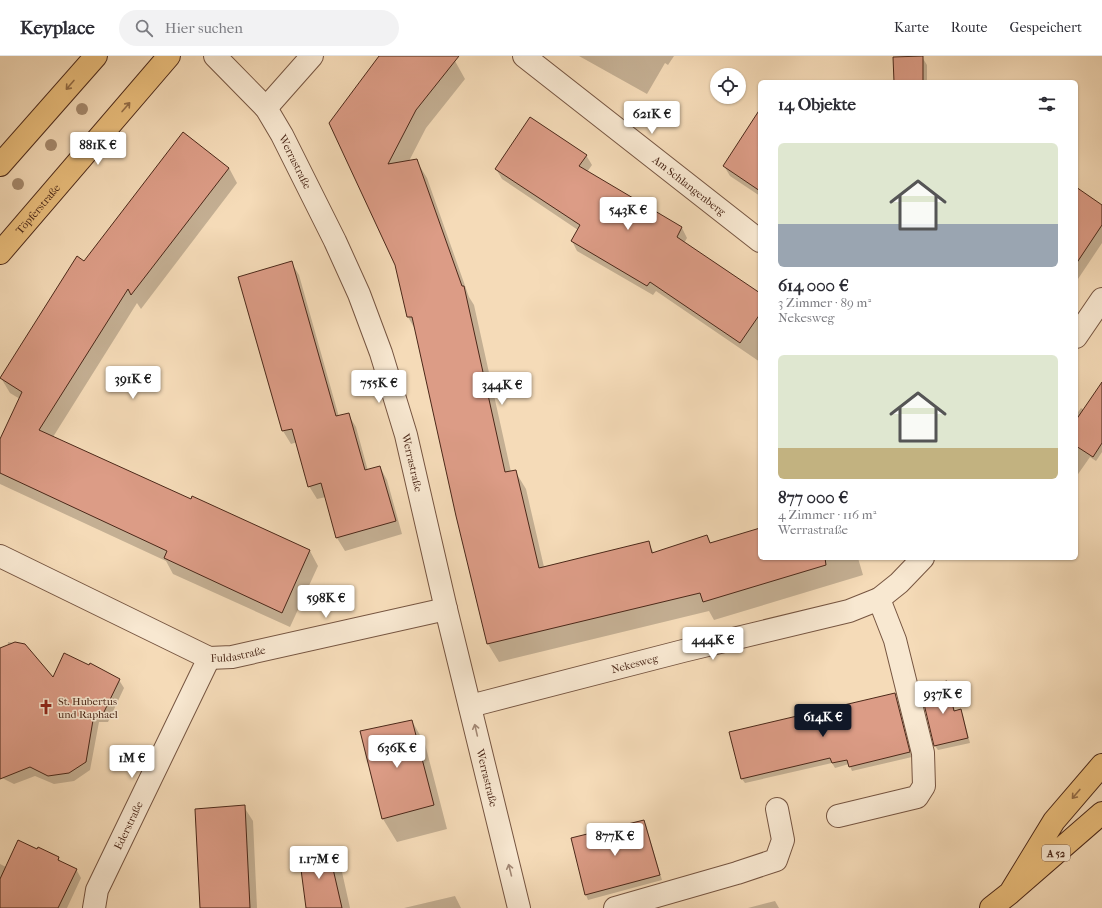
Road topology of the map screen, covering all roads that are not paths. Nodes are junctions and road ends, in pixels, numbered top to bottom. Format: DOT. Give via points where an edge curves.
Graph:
graph roads {
  1 [pos="96,56"];
  2 [pos="170,56"];
  3 [pos="215,56"];
  4 [pos="312,56"];
  5 [pos="524,56"];
  6 [pos="266,108"];
  7 [pos="0,164"];
  8 [pos="758,239"];
  9 [pos="0,253"];
  10 [pos="1102,299"];
  11 [pos="1078,333"];
  12 [pos="0,556"];
  13 [pos="921,560"];
  14 [pos="879,599"];
  15 [pos="446,609"];
  16 [pos="209,658"];
  17 [pos="470,706"];
  18 [pos="1102,765"];
  19 [pos="777,809"];
  20 [pos="1102,813"];
  21 [pos="838,816"];
  22 [pos="1010,893"];
  23 [pos="94,908"];
  24 [pos="519,908"];
  25 [pos="615,908"];
  26 [pos="991,908"];
  1 -- 7 [label="main road, one-way"];
  9 -- 2 [label="main road, Töpferstraße, one-way"];
  3 -- 6 [label="street, Werrastraße"];
  4 -- 6 [label="street"];
  5 -- 8 [label="street, Am Schlangenberg"];
  6 -- 15 [label="street, Werrastraße" via="335,241 359,294 381,353 406,435"];
  10 -- 11 [label="street"];
  12 -- 16 [label="street, Fuldastraße"];
  13 -- 14 [label="street, Nekesweg"];
  14 -- 17 [label="street, Nekesweg" via="849,611"];
  14 -- 21 [label="street" via="895,640 921,745 924,786 917,797"];
  15 -- 16 [label="street, Fuldastraße" via="232,657"];
  15 -- 17 [label="street, Werrastraße"];
  16 -- 23 [label="street, Ederstraße" via="97,890"];
  24 -- 17 [label="street, Werrastraße, one-way"];
  18 -- 22 [label="main road, one-way" via="1054,821"];
  19 -- 25 [label="street" via="783,840 776,860"];
  20 -- 22 [label="main road, A 52"];
  22 -- 26 [label="main road, A 52"];
}
